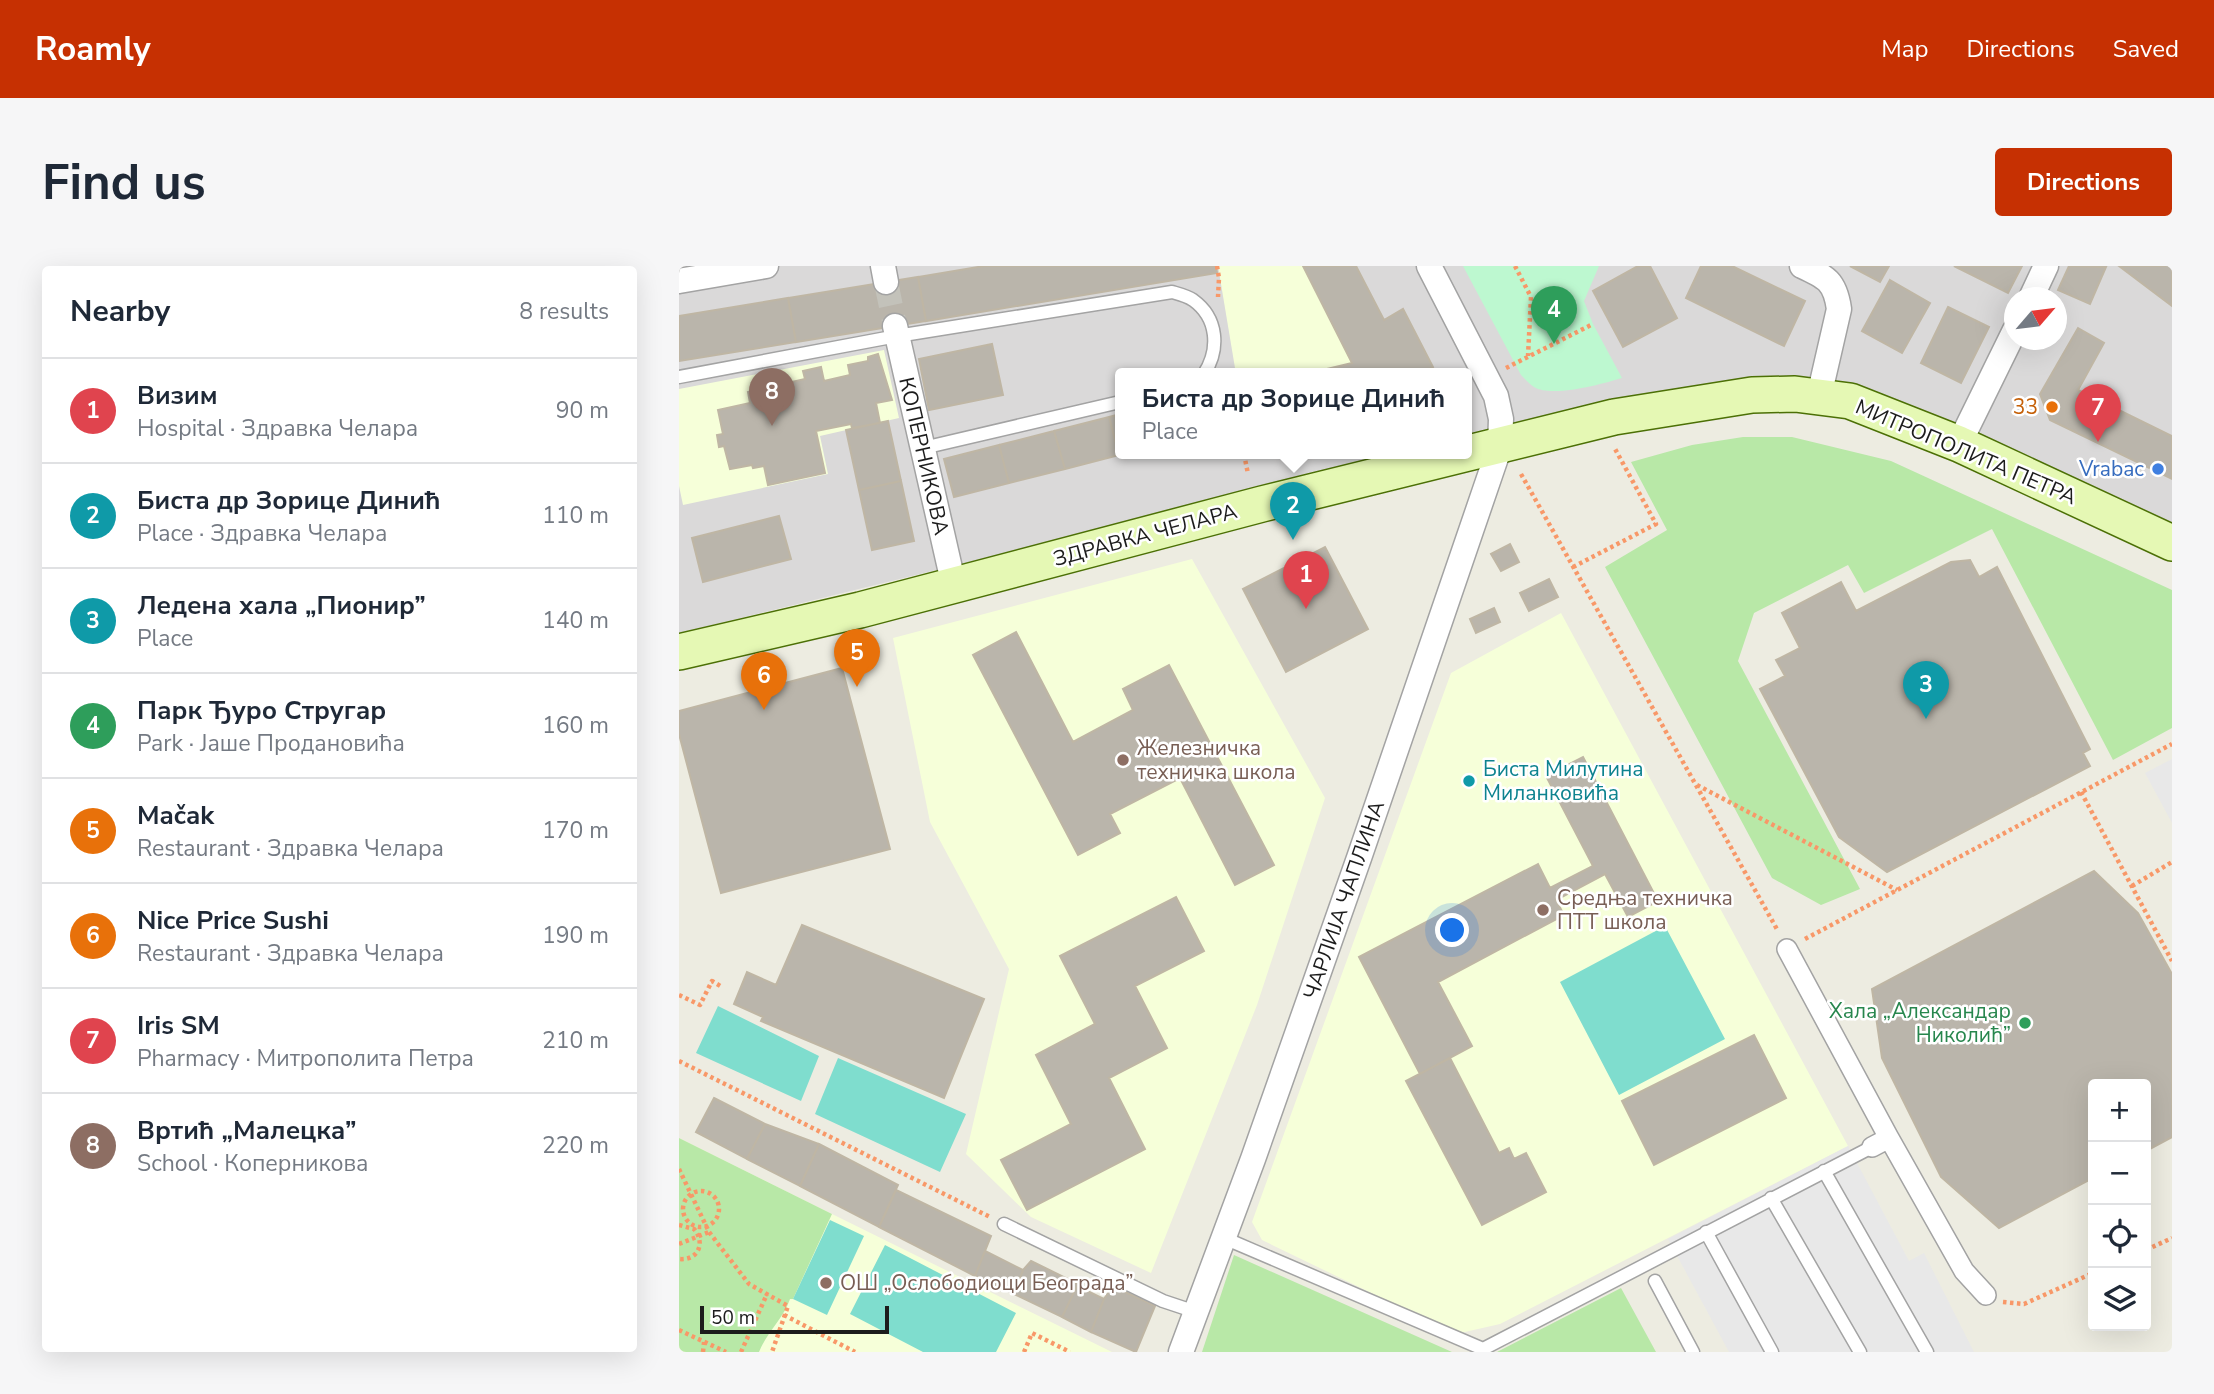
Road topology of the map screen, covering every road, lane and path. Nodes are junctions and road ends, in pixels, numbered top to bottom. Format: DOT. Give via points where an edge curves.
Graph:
graph roads {
  1 [pos="766,266"];
  2 [pos="1429,266"];
  3 [pos="1515,266"];
  4 [pos="1802,266"];
  5 [pos="2046,266"];
  6 [pos="679,281"];
  7 [pos="2036,287"];
  8 [pos="1593,324"];
  9 [pos="896,331"];
  10 [pos="2004,350"];
  11 [pos="1528,357"];
  12 [pos="1207,368"];
  13 [pos="1506,368"];
  14 [pos="679,377"];
  15 [pos="1819,396"];
  16 [pos="1115,403"];
  17 [pos="1959,444"];
  18 [pos="1500,446"];
  19 [pos="1614,447"];
  20 [pos="923,448"];
  21 [pos="1472,453"];
  22 [pos="1245,459"];
  23 [pos="1447,459"];
  24 [pos="1248,474"];
  25 [pos="1521,474"];
  26 [pos="2172,543"];
  27 [pos="1573,568"];
  28 [pos="954,586"];
  29 [pos="679,652"];
  30 [pos="2172,744"];
  31 [pos="1695,784"];
  32 [pos="2081,792"];
  33 [pos="2172,862"];
  34 [pos="2132,886"];
  35 [pos="1897,890"];
  36 [pos="1787,949"];
  37 [pos="2172,961"];
  38 [pos="722,987"];
  39 [pos="679,995"];
  40 [pos="679,1061"];
  41 [pos="1880,1142"];
  42 [pos="679,1169"];
  43 [pos="1824,1171"];
  44 [pos="691,1194"];
  45 [pos="1772,1198"];
  46 [pos="1004,1224"];
  47 [pos="679,1225"];
  48 [pos="706,1225"];
  49 [pos="709,1232"];
  50 [pos="1706,1232"];
  51 [pos="699,1236"];
  52 [pos="1224,1238"];
  53 [pos="2172,1238"];
  54 [pos="679,1244"];
  55 [pos="2151,1248"];
  56 [pos="679,1259"];
  57 [pos="2088,1275"];
  58 [pos="1655,1281"];
  59 [pos="767,1294"];
  60 [pos="1986,1295"];
  61 [pos="1196,1312"];
  62 [pos="784,1315"];
  63 [pos="679,1329"];
  64 [pos="704,1342"];
  65 [pos="703,1352"];
  66 [pos="726,1352"];
  67 [pos="741,1352"];
  68 [pos="772,1352"];
  69 [pos="855,1352"];
  70 [pos="1024,1352"];
  71 [pos="1070,1352"];
  72 [pos="1181,1352"];
  73 [pos="1693,1352"];
  74 [pos="1772,1352"];
  75 [pos="1860,1352"];
  76 [pos="1927,1352"];
  1 -- 6 [label="street"];
  2 -- 18 [label="street" via="1496,396"];
  3 -- 11 [label="path" via="1531,296"];
  4 -- 15 [label="street" via="1831,283 1839,309"];
  5 -- 7 [label="street"];
  8 -- 11 [label="path"];
  9 -- 12 [label="lane" via="1172,292 1192,299 1207,313 1215,333 1214,354"];
  9 -- 14 [label="lane"];
  9 -- 20 [label="street, КОПЕРНИКОВА"];
  10 -- 17 [label="street"];
  11 -- 13 [label="path"];
  15 -- 17 [label="main road, МИТРОПОЛИТА ПЕТРА" via="1850,401"];
  15 -- 18 [label="main road, ЗДРАВКА ЧЕЛАРА" via="1752,395 1706,401 1614,416"];
  16 -- 20 [label="lane"];
  17 -- 26 [label="main road, МИТРОПОЛИТА ПЕТРА"];
  18 -- 21 [label="main road, ЗДРАВКА ЧЕЛАРА"];
  18 -- 52 [label="street, ЧАРЛИЈА ЧАПЛИНА"];
  19 -- 27 [label="path" via="1656,524"];
  20 -- 28 [label="street, КОПЕРНИКОВА"];
  22 -- 24 [label="path"];
  23 -- 28 [label="main road, ЗДРАВКА ЧЕЛАРА"];
  25 -- 27 [label="path"];
  27 -- 31 [label="path"];
  28 -- 29 [label="main road, ЗДРАВКА ЧЕЛАРА"];
  30 -- 32 [label="path"];
  31 -- 35 [label="path"];
  31 -- 36 [label="path"];
  32 -- 34 [label="path"];
  32 -- 35 [label="path"];
  33 -- 34 [label="path"];
  34 -- 37 [label="path"];
  35 -- 36 [label="path"];
  36 -- 41 [label="street"];
  38 -- 39 [label="path" via="712,981 700,1005"];
  40 -- 46 [label="path"];
  41 -- 43 [label="lane"];
  41 -- 60 [label="street" via="1964,1271"];
  42 -- 44 [label="path"];
  43 -- 45 [label="lane"];
  43 -- 76 [label="lane"];
  44 -- 48 [label="path"];
  44 -- 48 [label="path" via="684,1203 684,1215 692,1224"];
  44 -- 48 [label="path" via="707,1192 716,1200 717,1216"];
  45 -- 50 [label="lane"];
  45 -- 75 [label="lane"];
  46 -- 61 [label="lane" via="1163,1301"];
  47 -- 51 [label="path" via="689,1226"];
  48 -- 49 [label="path"];
  49 -- 51 [label="path"];
  49 -- 59 [label="path" via="749,1284"];
  50 -- 52 [label="lane" via="1483,1349"];
  50 -- 74 [label="lane"];
  51 -- 54 [label="path"];
  51 -- 56 [label="path" via="696,1255"];
  52 -- 61 [label="street, ЧАРЛИЈА ЧАПЛИНА"];
  53 -- 55 [label="path"];
  57 -- 60 [label="path" via="2024,1304 2006,1304"];
  58 -- 73 [label="lane"];
  59 -- 62 [label="path" via="788,1306"];
  59 -- 67 [label="path"];
  61 -- 72 [label="street, ЧАРЛИЈА ЧАПЛИНА"];
  62 -- 68 [label="path"];
  62 -- 69 [label="path"];
  63 -- 64 [label="path"];
  64 -- 65 [label="path"];
  64 -- 66 [label="path"];
  70 -- 71 [label="path" via="1032,1333"];
}
